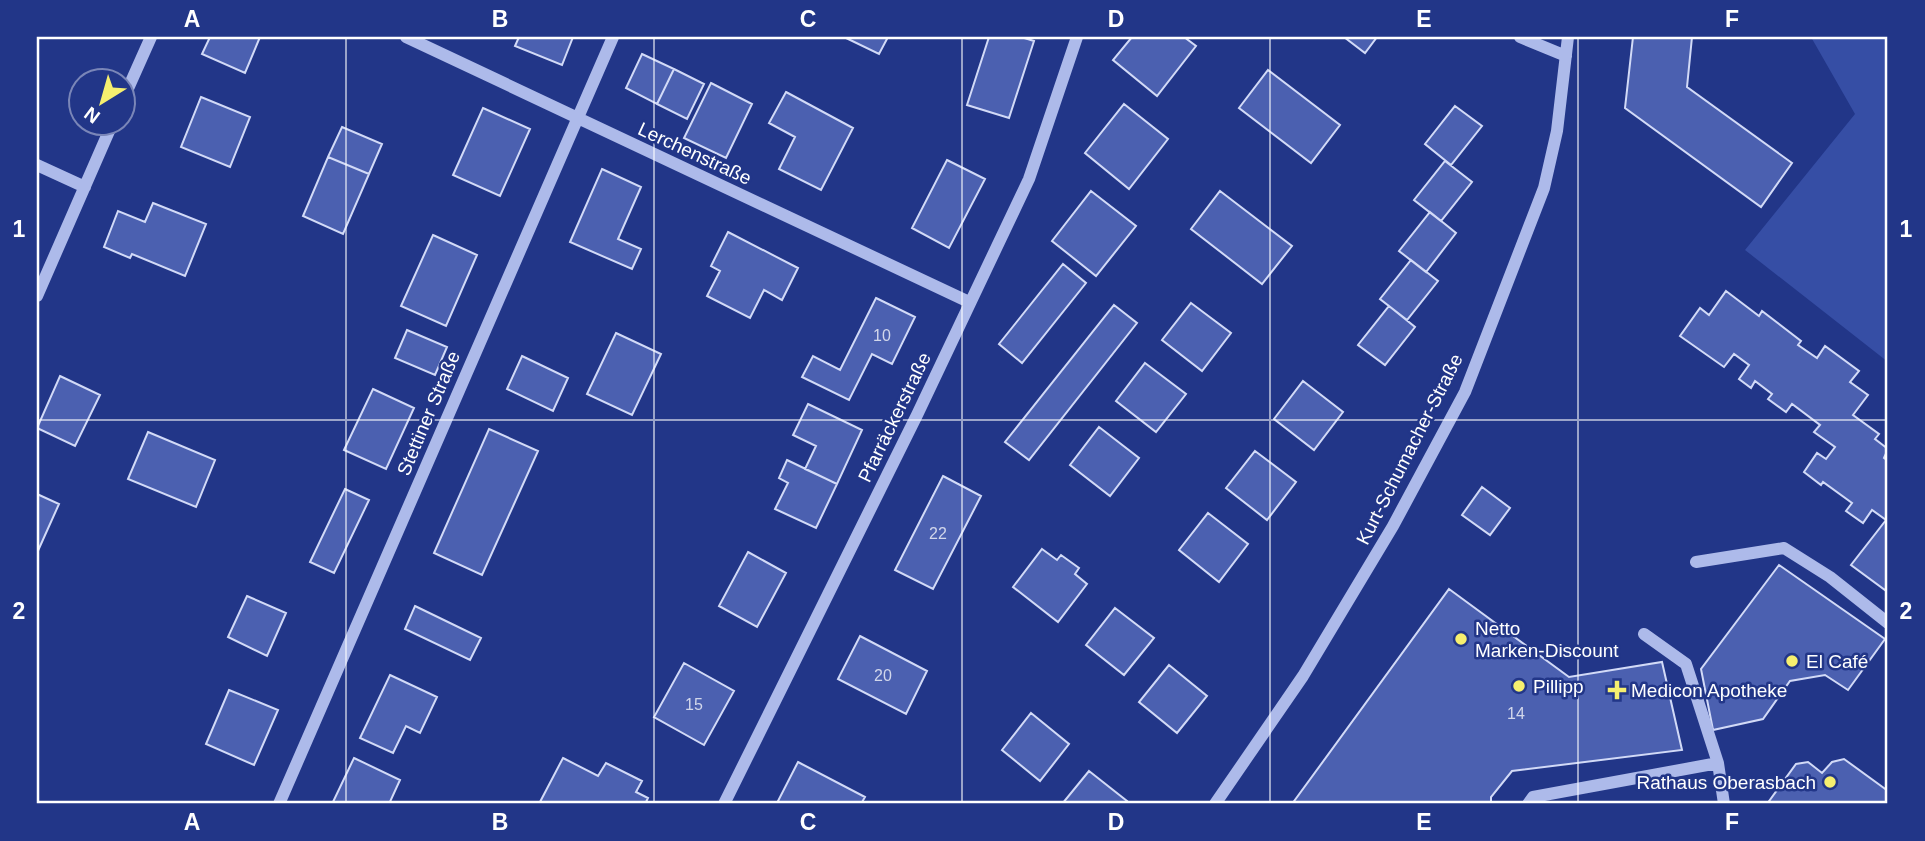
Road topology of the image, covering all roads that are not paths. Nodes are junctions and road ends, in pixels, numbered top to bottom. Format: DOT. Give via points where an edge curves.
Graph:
graph roads {
  1 [pos="151,37"];
  2 [pos="406,37"];
  3 [pos="613,37"];
  4 [pos="1077,37"];
  5 [pos="1520,37"];
  6 [pos="1568,37"];
  7 [pos="1566,56"];
  8 [pos="136,71"];
  9 [pos="577,118"];
  10 [pos="107,136"];
  11 [pos="37,165"];
  12 [pos="85,187"];
  13 [pos="37,296"];
  14 [pos="969,302"];
  15 [pos="1696,562"];
  16 [pos="1888,623"];
  17 [pos="1644,634"];
  18 [pos="1718,763"];
  19 [pos="279,804"];
  20 [pos="724,804"];
  21 [pos="1216,804"];
  22 [pos="1528,804"];
  23 [pos="1724,804"];
  1 -- 8 [label="street"];
  2 -- 9 [label="street, Lerchenstraße"];
  3 -- 9 [label="street, Stettiner Straße"];
  4 -- 14 [label="street, Pfarräckerstraße" via="1028,179"];
  5 -- 7 [label="street"];
  6 -- 7 [label="street, Kurt-Schumacher-Straße"];
  7 -- 21 [label="street, Kurt-Schumacher-Straße" via="1544,188 1465,392 1393,526 1310,665"];
  9 -- 14 [label="street, Lerchenstraße"];
  9 -- 19 [label="street, Stettiner Straße"];
  10 -- 12 [label="street"];
  11 -- 12 [label="street"];
  12 -- 13 [label="street"];
  14 -- 20 [label="street, Pfarräckerstraße"];
  15 -- 16 [label="street" via="1784,548"];
  17 -- 18 [label="street" via="1686,664"];
  18 -- 22 [label="street" via="1533,797"];
  18 -- 23 [label="street"];
}
